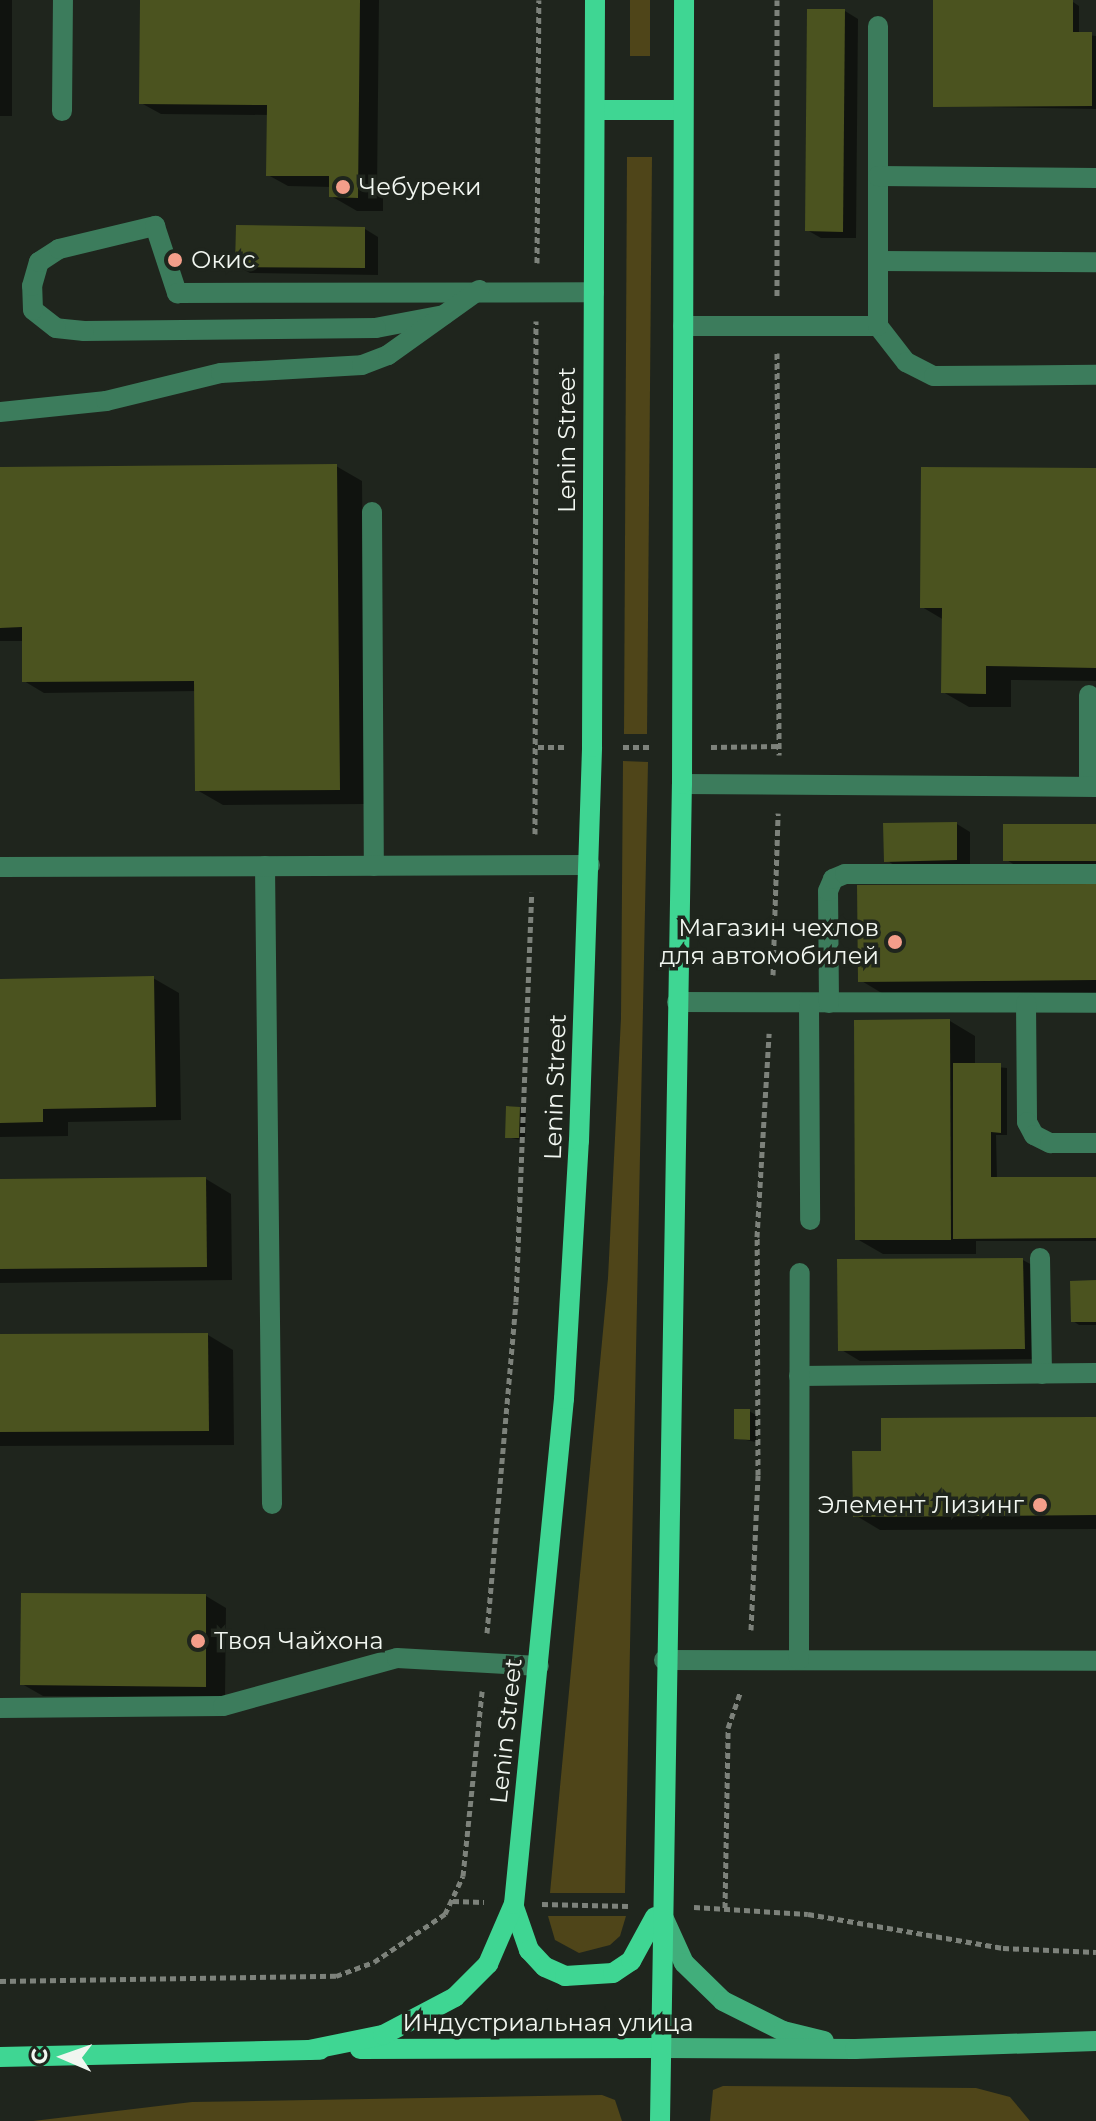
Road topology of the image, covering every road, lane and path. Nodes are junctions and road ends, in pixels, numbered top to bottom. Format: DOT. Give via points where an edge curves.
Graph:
graph roads {
  1 [pos="63,0"];
  2 [pos="539,0"];
  3 [pos="595,0"];
  4 [pos="684,0"];
  5 [pos="777,0"];
  6 [pos="878,26"];
  7 [pos="595,110"];
  8 [pos="683,110"];
  9 [pos="62,111"];
  10 [pos="878,176"];
  11 [pos="1096,178"];
  12 [pos="878,261"];
  13 [pos="1096,262"];
  14 [pos="479,290"];
  15 [pos="536,291"];
  16 [pos="594,292"];
  17 [pos="444,315"];
  18 [pos="683,326"];
  19 [pos="777,326"];
  20 [pos="878,326"];
  21 [pos="1096,375"];
  22 [pos="0,412"];
  23 [pos="372,512"];
  24 [pos="1089,695"];
  25 [pos="779,783"];
  26 [pos="682,784"];
  27 [pos="1093,786"];
  28 [pos="533,865"];
  29 [pos="590,865"];
  30 [pos="265,866"];
  31 [pos="374,866"];
  32 [pos="0,867"];
  33 [pos="1096,874"];
  34 [pos="677,1002"];
  35 [pos="771,1002"];
  36 [pos="819,1003"];
  37 [pos="1026,1003"];
  38 [pos="1096,1003"];
  39 [pos="1096,1143"];
  40 [pos="810,1220"];
  41 [pos="1040,1258"];
  42 [pos="800,1273"];
  43 [pos="1096,1373"];
  44 [pos="1042,1374"];
  45 [pos="799,1376"];
  46 [pos="272,1504"];
  47 [pos="484,1660"];
  48 [pos="664,1660"];
  49 [pos="750,1660"];
  50 [pos="799,1660"];
  51 [pos="1096,1661"];
  52 [pos="539,1666"];
  53 [pos="0,1708"];
  54 [pos="453,1901"];
  55 [pos="514,1904"];
  56 [pos="660,1906"];
  57 [pos="725,1908"];
  58 [pos="1096,1952"];
  59 [pos="0,1981"];
  60 [pos="1096,2041"];
  61 [pos="660,2048"];
  62 [pos="855,2049"];
  63 [pos="309,2050"];
  64 [pos="0,2057"];
  65 [pos="660,2121"];
  1 -- 9 [label="lane"];
  2 -- 15 [label="path"];
  3 -- 7 [label="main road, Lenin Street"];
  4 -- 8 [label="main road"];
  5 -- 19 [label="path"];
  6 -- 10 [label="lane"];
  7 -- 8 [label="main road"];
  7 -- 16 [label="main road, Lenin Street"];
  8 -- 18 [label="main road"];
  10 -- 11 [label="lane"];
  10 -- 12 [label="lane"];
  12 -- 13 [label="lane"];
  12 -- 20 [label="lane"];
  14 -- 15 [label="lane"];
  14 -- 17 [label="lane"];
  14 -- 17 [label="lane" via="177,293 155,226 59,249 39,262 32,286 33,310 56,328 84,331 376,328"];
  15 -- 16 [label="lane"];
  15 -- 28 [label="path"];
  16 -- 29 [label="main road, Lenin Street"];
  17 -- 22 [label="lane" via="388,355 362,365 221,373 106,401"];
  18 -- 19 [label="lane"];
  18 -- 26 [label="main road"];
  19 -- 20 [label="lane"];
  19 -- 25 [label="path"];
  20 -- 21 [label="lane" via="906,362 934,376"];
  23 -- 31 [label="lane"];
  24 -- 27 [label="lane"];
  25 -- 26 [label="lane"];
  25 -- 27 [label="lane"];
  25 -- 35 [label="path"];
  26 -- 34 [label="main road"];
  28 -- 29 [label="lane"];
  28 -- 31 [label="lane"];
  28 -- 47 [label="path" via="516,1302"];
  29 -- 52 [label="main road, Lenin Street" via="564,1399"];
  30 -- 31 [label="lane"];
  30 -- 32 [label="lane"];
  30 -- 46 [label="lane"];
  33 -- 36 [label="lane" via="845,874 833,879"];
  34 -- 35 [label="lane"];
  34 -- 48 [label="main road"];
  35 -- 36 [label="lane"];
  35 -- 49 [label="path" via="757,1237 758,1475"];
  36 -- 37 [label="lane"];
  36 -- 40 [label="lane"];
  37 -- 38 [label="lane"];
  37 -- 39 [label="lane" via="1027,1122 1034,1135 1050,1143"];
  41 -- 44 [label="lane"];
  42 -- 45 [label="lane"];
  43 -- 44 [label="lane"];
  44 -- 45 [label="lane"];
  45 -- 50 [label="lane"];
  47 -- 52 [label="lane"];
  47 -- 53 [label="lane" via="397,1658 223,1706"];
  47 -- 54 [label="path" via="466,1857"];
  48 -- 49 [label="lane"];
  48 -- 56 [label="main road"];
  49 -- 50 [label="lane"];
  49 -- 57 [label="path" via="728,1728"];
  50 -- 51 [label="lane"];
  52 -- 55 [label="main road, Lenin Street"];
  54 -- 55 [label="path"];
  54 -- 59 [label="path" via="445,1914 374,1962 336,1976"];
  55 -- 56 [label="path"];
  55 -- 56 [label="main road" via="518,1929 545,1967 589,1978 613,1973 631,1961"];
  55 -- 63 [label="main road, Lenin Street" via="488,1964 455,1997 383,2035"];
  56 -- 57 [label="path"];
  56 -- 61 [label="main road"];
  56 -- 62 [label="main road" via="684,1963 723,2001 783,2031"];
  57 -- 58 [label="path" via="808,1914 1003,1948"];
  60 -- 62 [label="main road, Индустриальная улица"];
  61 -- 62 [label="main road, Индустриальная улица"];
  61 -- 63 [label="main road, Индустриальная улица"];
  61 -- 65 [label="main road"];
  63 -- 64 [label="main road, Индустриальная улица"];
}
